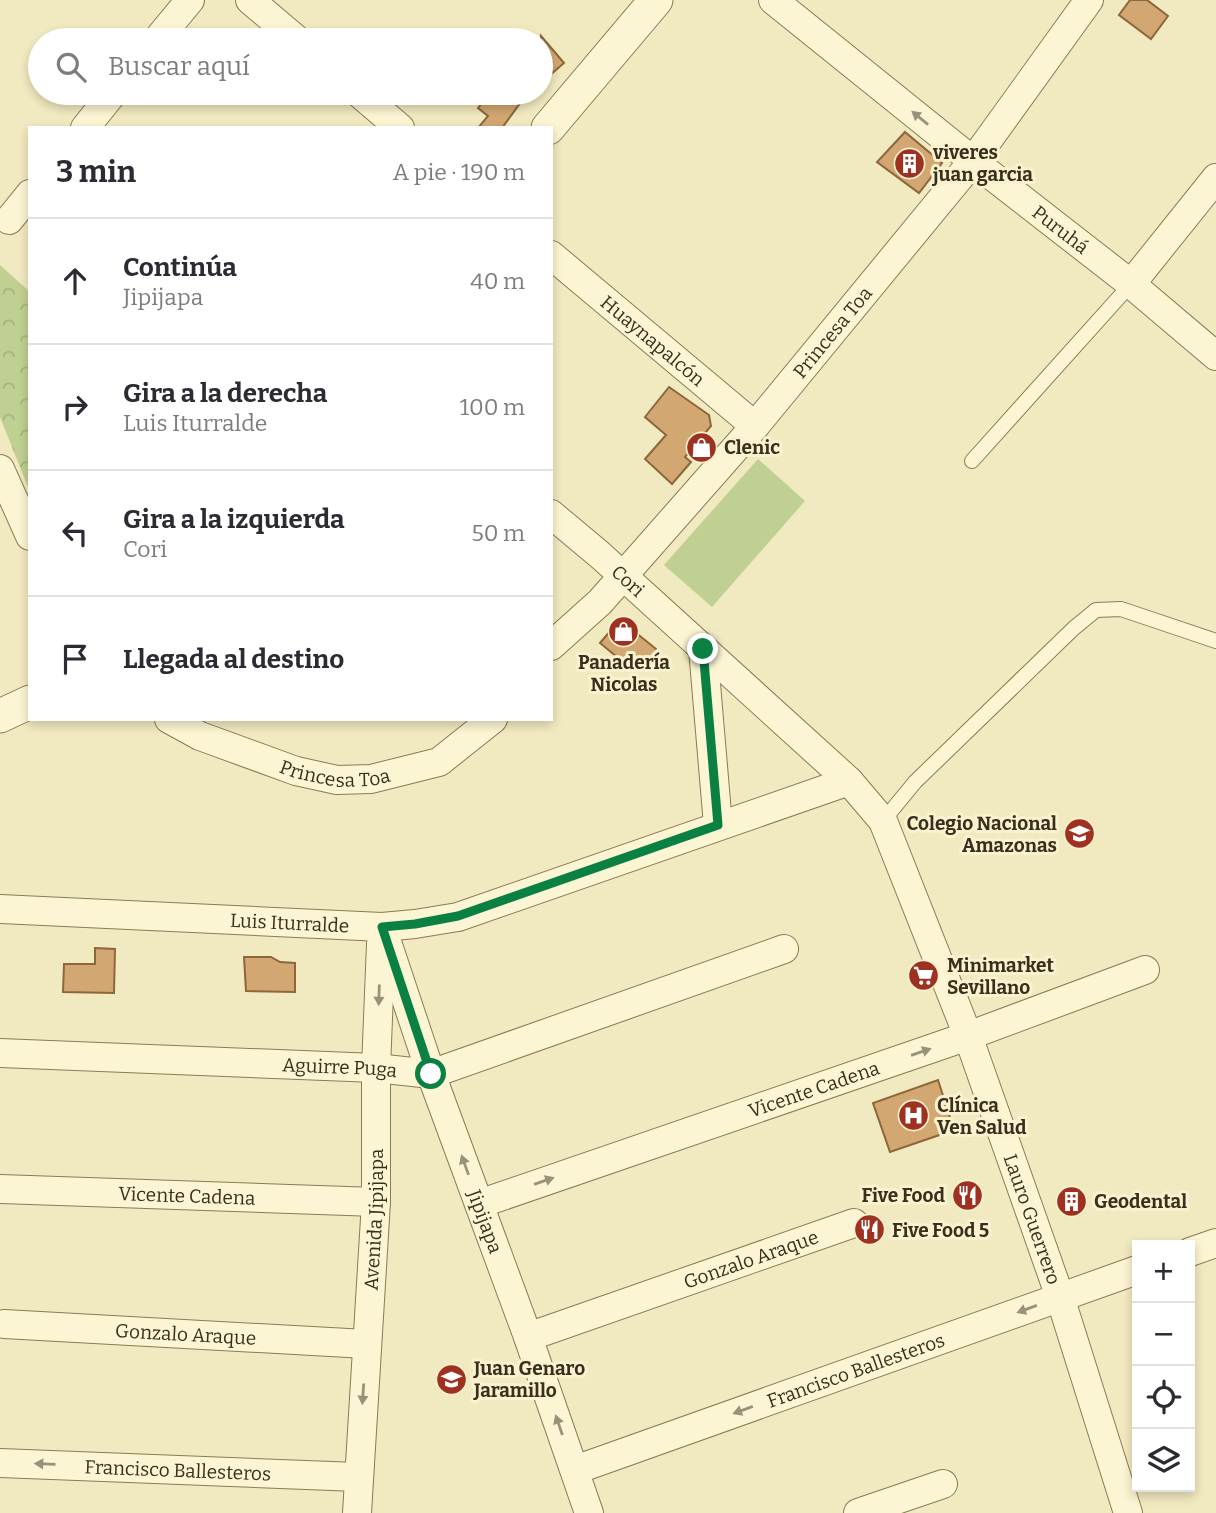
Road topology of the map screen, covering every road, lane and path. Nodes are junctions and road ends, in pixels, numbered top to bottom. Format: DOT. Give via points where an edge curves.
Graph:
graph roads {
  1 [pos="190,0"];
  2 [pos="250,0"];
  3 [pos="656,0"];
  4 [pos="774,0"];
  5 [pos="1089,0"];
  6 [pos="167,28"];
  7 [pos="283,28"];
  8 [pos="103,105"];
  9 [pos="373,105"];
  10 [pos="87,126"];
  11 [pos="398,126"];
  12 [pos="550,126"];
  13 [pos="973,161"];
  14 [pos="1216,178"];
  15 [pos="28,196"];
  16 [pos="9,220"];
  17 [pos="553,258"];
  18 [pos="1130,284"];
  19 [pos="1216,356"];
  20 [pos="755,426"];
  21 [pos="972,461"];
  22 [pos="0,469"];
  23 [pos="553,516"];
  24 [pos="28,532"];
  25 [pos="623,576"];
  26 [pos="1216,641"];
  27 [pos="553,644"];
  28 [pos="703,649"];
  29 [pos="28,703"];
  30 [pos="0,716"];
  31 [pos="173,721"];
  32 [pos="490,721"];
  33 [pos="849,781"];
  34 [pos="883,821"];
  35 [pos="718,825"];
  36 [pos="0,909"];
  37 [pos="382,927"];
  38 [pos="784,949"];
  39 [pos="1145,970"];
  40 [pos="968,1036"];
  41 [pos="0,1053"];
  42 [pos="376,1069"];
  43 [pos="431,1074"];
  44 [pos="0,1189"];
  45 [pos="376,1202"];
  46 [pos="479,1203"];
  47 [pos="853,1223"];
  48 [pos="1216,1243"];
  49 [pos="1195,1250"];
  50 [pos="1132,1272"];
  51 [pos="1060,1297"];
  52 [pos="4,1324"];
  53 [pos="528,1337"];
  54 [pos="366,1344"];
  55 [pos="0,1463"];
  56 [pos="575,1470"];
  57 [pos="358,1477"];
  58 [pos="943,1484"];
  59 [pos="357,1513"];
  60 [pos="589,1513"];
  61 [pos="858,1513"];
  62 [pos="1128,1513"];
  1 -- 6 [label="street"];
  2 -- 7 [label="street"];
  3 -- 12 [label="street"];
  13 -- 4 [label="street, Puruhá, one-way"];
  5 -- 13 [label="street, Princesa Toa"];
  8 -- 10 [label="street"];
  9 -- 11 [label="street"];
  13 -- 18 [label="street, Puruhá"];
  13 -- 20 [label="street, Princesa Toa"];
  14 -- 18 [label="street"];
  15 -- 16 [label="street"];
  17 -- 20 [label="street, Huaynapalcón"];
  18 -- 19 [label="street, Puruhá"];
  18 -- 21 [label="lane"];
  20 -- 25 [label="street, Princesa Toa"];
  22 -- 24 [label="street"];
  23 -- 25 [label="street, Cori"];
  25 -- 27 [label="street, Princesa Toa"];
  25 -- 28 [label="street, Cori"];
  26 -- 34 [label="lane" via="1121,609 1096,610 915,782"];
  28 -- 33 [label="street, Cori"];
  28 -- 35 [label="street"];
  29 -- 30 [label="street"];
  31 -- 32 [label="street, Princesa Toa" via="200,736 296,771 337,780 371,779 439,762"];
  33 -- 34 [label="street, Lauro Guerrero"];
  33 -- 35 [label="street, Luis Iturralde"];
  34 -- 40 [label="street, Lauro Guerrero"];
  35 -- 37 [label="street, Luis Iturralde" via="458,916"];
  36 -- 37 [label="street, Luis Iturralde"];
  37 -- 42 [label="street, Avenida Jipijapa, one-way"];
  37 -- 43 [label="street, Jipijapa"];
  38 -- 43 [label="street, Aguirre Puga"];
  39 -- 40 [label="street, Vicente Cadena"];
  46 -- 40 [label="street, Vicente Cadena, one-way"];
  40 -- 51 [label="street, Lauro Guerrero"];
  41 -- 42 [label="street, Aguirre Puga"];
  42 -- 43 [label="street, Aguirre Puga"];
  42 -- 45 [label="street, Avenida Jipijapa"];
  46 -- 43 [label="street, Jipijapa, one-way"];
  44 -- 45 [label="street, Vicente Cadena"];
  45 -- 54 [label="street, Avenida Jipijapa"];
  46 -- 53 [label="street, Jipijapa"];
  47 -- 53 [label="street, Gonzalo Araque"];
  48 -- 49 [label="street"];
  50 -- 51 [label="street, Francisco Ballesteros"];
  51 -- 56 [label="street, Francisco Ballesteros, one-way"];
  51 -- 62 [label="street, Lauro Guerrero"];
  52 -- 54 [label="street, Gonzalo Araque"];
  56 -- 53 [label="street, Jipijapa, one-way"];
  54 -- 57 [label="street, Avenida Jipijapa, one-way"];
  57 -- 55 [label="street, Francisco Ballesteros, one-way"];
  56 -- 60 [label="street, Jipijapa"];
  57 -- 59 [label="street, Avenida Jipijapa"];
  58 -- 61 [label="street"];
}
